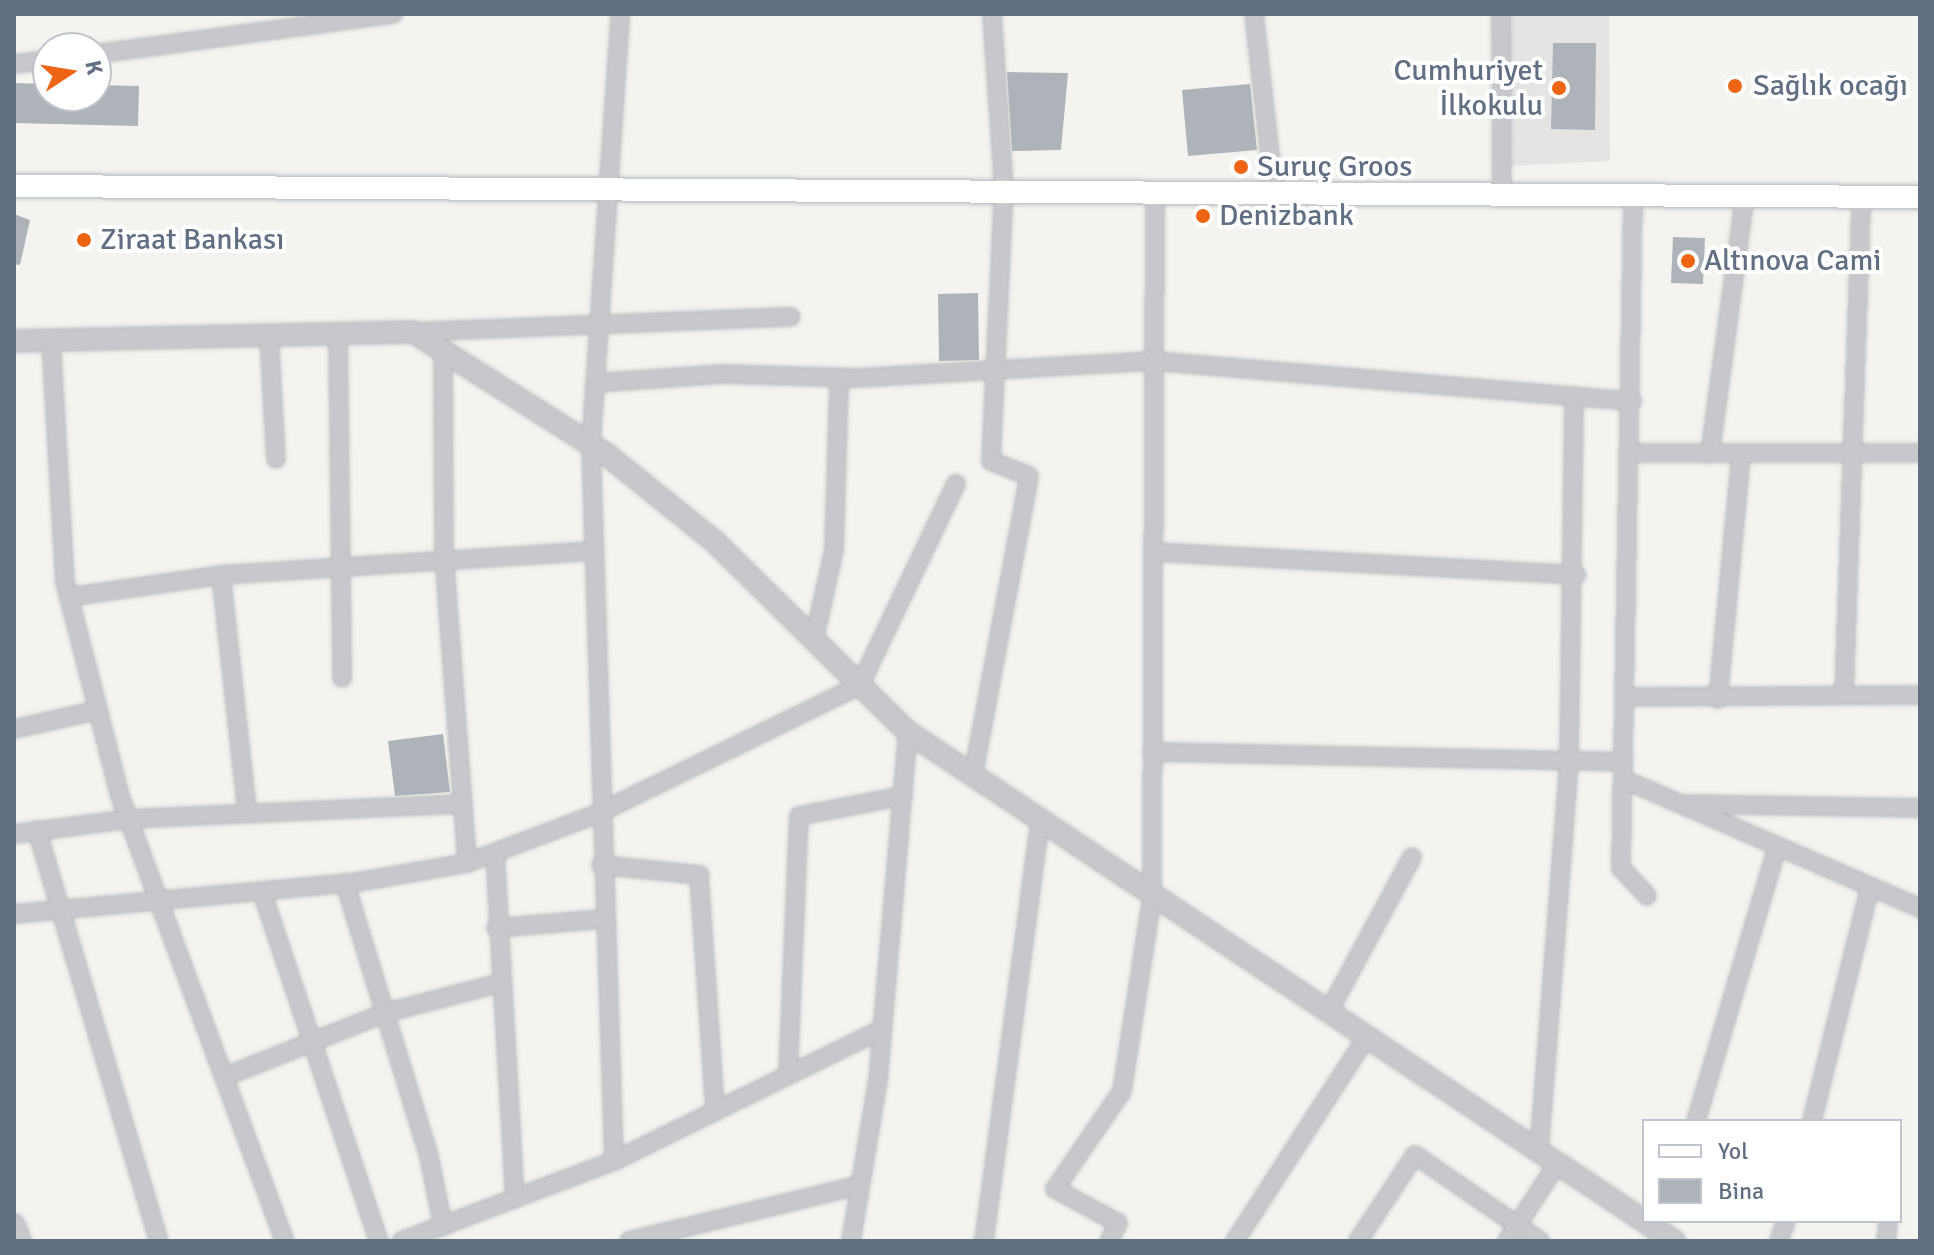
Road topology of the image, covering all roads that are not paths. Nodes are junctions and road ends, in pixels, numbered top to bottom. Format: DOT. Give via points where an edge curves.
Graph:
graph roads {
  1 [pos="393,14"];
  2 [pos="620,14"];
  3 [pos="992,14"];
  4 [pos="1254,14"];
  5 [pos="1501,14"];
  6 [pos="112,52"];
  7 [pos="14,186"];
  8 [pos="609,187"];
  9 [pos="1502,189"];
  10 [pos="1004,190"];
  11 [pos="1155,192"];
  12 [pos="1274,193"];
  13 [pos="1633,196"];
  14 [pos="1745,196"];
  15 [pos="1861,197"];
  16 [pos="1920,197"];
  17 [pos="791,317"];
  18 [pos="599,320"];
  19 [pos="413,332"];
  20 [pos="338,334"];
  21 [pos="269,335"];
  22 [pos="51,340"];
  23 [pos="14,341"];
  24 [pos="443,351"];
  25 [pos="1153,361"];
  26 [pos="995,372"];
  27 [pos="839,378"];
  28 [pos="595,383"];
  29 [pos="1574,396"];
  30 [pos="1632,401"];
  31 [pos="591,444"];
  32 [pos="1631,453"];
  33 [pos="1920,453"];
  34 [pos="1710,454"];
  35 [pos="1848,455"];
  36 [pos="1741,457"];
  37 [pos="276,459"];
  38 [pos="956,484"];
  39 [pos="593,551"];
  40 [pos="1153,552"];
  41 [pos="445,566"];
  42 [pos="342,570"];
  43 [pos="221,575"];
  44 [pos="1576,575"];
  45 [pos="69,597"];
  46 [pos="814,640"];
  47 [pos="342,678"];
  48 [pos="860,685"];
  49 [pos="1844,695"];
  50 [pos="1920,695"];
  51 [pos="1625,697"];
  52 [pos="1718,699"];
  53 [pos="98,710"];
  54 [pos="14,729"];
  55 [pos="908,732"];
  56 [pos="1152,752"];
  57 [pos="1569,761"];
  58 [pos="1624,770"];
  59 [pos="973,776"];
  60 [pos="903,796"];
  61 [pos="463,804"];
  62 [pos="1676,804"];
  63 [pos="1920,808"];
  64 [pos="247,812"];
  65 [pos="599,813"];
  66 [pos="129,819"];
  67 [pos="1040,822"];
  68 [pos="37,830"];
  69 [pos="14,834"];
  70 [pos="1777,847"];
  71 [pos="495,853"];
  72 [pos="1412,857"];
  73 [pos="467,863"];
  74 [pos="601,865"];
  75 [pos="345,883"];
  76 [pos="1870,887"];
  77 [pos="262,892"];
  78 [pos="1647,896"];
  79 [pos="1152,897"];
  80 [pos="160,903"];
  81 [pos="1920,908"];
  82 [pos="56,909"];
  83 [pos="14,914"];
  84 [pos="603,919"];
  85 [pos="496,928"];
  86 [pos="500,983"];
  87 [pos="385,1013"];
  88 [pos="1328,1013"];
  89 [pos="882,1029"];
  90 [pos="312,1038"];
  91 [pos="1366,1038"];
  92 [pos="788,1075"];
  93 [pos="224,1077"];
  94 [pos="715,1111"];
  95 [pos="1697,1119"];
  96 [pos="1812,1119"];
  97 [pos="1539,1152"];
  98 [pos="614,1161"];
  99 [pos="1557,1164"];
  100 [pos="860,1185"];
  101 [pos="515,1198"];
  102 [pos="1642,1217"];
  103 [pos="14,1225"];
  104 [pos="1517,1225"];
  105 [pos="443,1226"];
  106 [pos="20,1241"];
  107 [pos="159,1241"];
  108 [pos="285,1241"];
  109 [pos="379,1241"];
  110 [pos="402,1241"];
  111 [pos="629,1241"];
  112 [pos="851,1241"];
  113 [pos="984,1241"];
  114 [pos="1109,1241"];
  115 [pos="1235,1241"];
  116 [pos="1358,1241"];
  117 [pos="1507,1241"];
  118 [pos="1540,1241"];
  1 -- 6 [label="street"];
  2 -- 8 [label="street"];
  3 -- 10 [label="street"];
  4 -- 12 [label="street"];
  5 -- 9 [label="street"];
  7 -- 8 [label="main road"];
  8 -- 10 [label="main road"];
  8 -- 18 [label="street"];
  9 -- 12 [label="main road"];
  9 -- 13 [label="main road"];
  10 -- 11 [label="main road"];
  10 -- 26 [label="street"];
  11 -- 12 [label="main road"];
  11 -- 25 [label="street"];
  13 -- 14 [label="main road"];
  13 -- 30 [label="street"];
  14 -- 15 [label="main road"];
  14 -- 34 [label="street"];
  15 -- 16 [label="main road"];
  15 -- 35 [label="street"];
  17 -- 18 [label="street"];
  18 -- 19 [label="street"];
  18 -- 28 [label="street"];
  19 -- 20 [label="street"];
  19 -- 24 [label="street"];
  20 -- 21 [label="street"];
  20 -- 42 [label="street"];
  21 -- 22 [label="street"];
  21 -- 37 [label="street"];
  22 -- 23 [label="street"];
  22 -- 45 [label="street"];
  24 -- 31 [label="street"];
  24 -- 41 [label="street"];
  25 -- 26 [label="street"];
  25 -- 29 [label="street"];
  25 -- 40 [label="street"];
  26 -- 27 [label="street"];
  26 -- 59 [label="street" via="991,461 1029,476"];
  27 -- 28 [label="street" via="723,374"];
  27 -- 46 [label="street" via="834,550"];
  28 -- 31 [label="street"];
  29 -- 30 [label="street"];
  29 -- 44 [label="street"];
  30 -- 32 [label="street"];
  31 -- 39 [label="street"];
  31 -- 46 [label="street" via="714,541"];
  32 -- 34 [label="street"];
  32 -- 51 [label="street"];
  33 -- 35 [label="street"];
  34 -- 36 [label="street"];
  35 -- 36 [label="street"];
  35 -- 49 [label="street"];
  36 -- 52 [label="street"];
  38 -- 48 [label="street"];
  39 -- 41 [label="street"];
  39 -- 65 [label="street"];
  40 -- 44 [label="street"];
  40 -- 56 [label="street"];
  41 -- 42 [label="street"];
  41 -- 61 [label="street"];
  42 -- 43 [label="street"];
  42 -- 47 [label="street"];
  43 -- 45 [label="street"];
  43 -- 64 [label="street"];
  44 -- 57 [label="street"];
  45 -- 53 [label="street"];
  46 -- 48 [label="street"];
  48 -- 55 [label="street"];
  48 -- 65 [label="street"];
  49 -- 50 [label="street"];
  49 -- 52 [label="street"];
  51 -- 52 [label="street"];
  51 -- 58 [label="street"];
  53 -- 54 [label="street"];
  53 -- 66 [label="street"];
  55 -- 59 [label="street"];
  55 -- 60 [label="street"];
  56 -- 57 [label="street"];
  56 -- 79 [label="street"];
  57 -- 58 [label="street"];
  57 -- 97 [label="street"];
  58 -- 62 [label="street"];
  58 -- 78 [label="street" via="1621,868"];
  59 -- 67 [label="street"];
  60 -- 89 [label="street"];
  60 -- 92 [label="street" via="799,816"];
  61 -- 64 [label="street"];
  61 -- 73 [label="street"];
  62 -- 63 [label="street"];
  62 -- 70 [label="street"];
  64 -- 66 [label="street"];
  65 -- 71 [label="street"];
  65 -- 74 [label="street"];
  66 -- 68 [label="street"];
  66 -- 80 [label="street"];
  67 -- 79 [label="street"];
  67 -- 113 [label="street"];
  68 -- 69 [label="street"];
  68 -- 82 [label="street"];
  70 -- 76 [label="street"];
  70 -- 95 [label="street"];
  71 -- 73 [label="street"];
  71 -- 85 [label="street"];
  72 -- 88 [label="street"];
  73 -- 75 [label="street"];
  74 -- 84 [label="street"];
  74 -- 94 [label="street" via="699,875"];
  75 -- 77 [label="street"];
  75 -- 87 [label="street"];
  76 -- 81 [label="street"];
  76 -- 96 [label="street"];
  77 -- 80 [label="street"];
  77 -- 90 [label="street"];
  79 -- 88 [label="street"];
  79 -- 114 [label="street" via="1122,1091 1055,1189 1118,1223"];
  80 -- 82 [label="street"];
  80 -- 93 [label="street"];
  82 -- 83 [label="street"];
  82 -- 107 [label="street"];
  84 -- 85 [label="street"];
  84 -- 98 [label="street"];
  85 -- 86 [label="street"];
  86 -- 87 [label="street"];
  86 -- 101 [label="street"];
  87 -- 90 [label="street"];
  87 -- 105 [label="street"];
  88 -- 91 [label="street"];
  89 -- 92 [label="street"];
  89 -- 100 [label="street"];
  90 -- 93 [label="street"];
  90 -- 109 [label="street"];
  91 -- 97 [label="street"];
  91 -- 115 [label="street"];
  92 -- 94 [label="street"];
  93 -- 108 [label="street"];
  94 -- 98 [label="street"];
  97 -- 99 [label="street"];
  98 -- 101 [label="street"];
  99 -- 102 [label="street"];
  99 -- 104 [label="street"];
  100 -- 111 [label="street"];
  100 -- 112 [label="street"];
  101 -- 105 [label="street"];
  103 -- 106 [label="street"];
  104 -- 116 [label="street" via="1415,1155"];
  104 -- 117 [label="street"];
  104 -- 118 [label="street"];
  105 -- 110 [label="street"];
}
